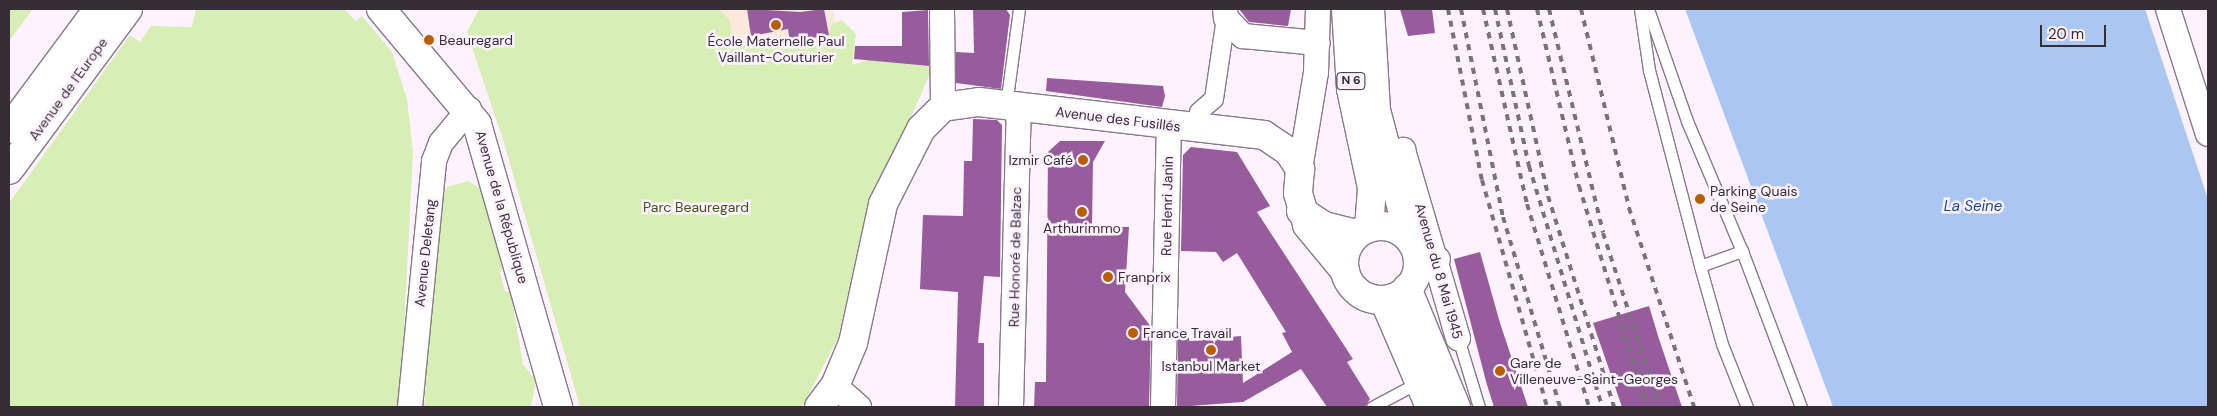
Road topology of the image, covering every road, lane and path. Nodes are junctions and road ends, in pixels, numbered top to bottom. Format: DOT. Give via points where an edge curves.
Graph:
graph roads {
  1 [pos="98,9"];
  2 [pos="128,9"];
  3 [pos="381,9"];
  4 [pos="942,9"];
  5 [pos="1018,9"];
  6 [pos="1318,9"];
  7 [pos="1346,9"];
  8 [pos="1370,9"];
  9 [pos="1640,9"];
  10 [pos="1648,9"];
  11 [pos="2168,9"];
  12 [pos="1226,14"];
  13 [pos="1318,43"];
  14 [pos="1013,106"];
  15 [pos="943,107"];
  16 [pos="469,109"];
  17 [pos="1199,112"];
  18 [pos="1169,126"];
  19 [pos="9,129"];
  20 [pos="2208,134"];
  21 [pos="1379,151"];
  22 [pos="1294,160"];
  23 [pos="9,170"];
  24 [pos="1301,211"];
  25 [pos="1363,231"];
  26 [pos="1410,240"];
  27 [pos="1742,251"];
  28 [pos="1700,266"];
  29 [pos="1345,271"];
  30 [pos="1412,278"];
  31 [pos="1458,338"];
  32 [pos="1419,382"];
  33 [pos="827,397"];
  34 [pos="410,407"];
  35 [pos="558,407"];
  36 [pos="859,407"];
  37 [pos="1011,407"];
  38 [pos="1163,407"];
  39 [pos="1372,407"];
  40 [pos="1430,407"];
  41 [pos="1456,407"];
  42 [pos="1479,407"];
  43 [pos="1747,407"];
  44 [pos="1801,407"];
  1 -- 19 [label="main road, Avenue de l'Europe"];
  2 -- 23 [label="main road, Avenue de l'Europe"];
  3 -- 16 [label="main road, Avenue de la République"];
  4 -- 15 [label="street"];
  5 -- 14 [label="lane"];
  6 -- 13 [label="street"];
  7 -- 21 [label="main road, Avenue du 8 Mai 1945 / N 6" via="1351,89"];
  8 -- 21 [label="main road, Avenue du 8 Mai 1945 / N 6" via="1371,76"];
  9 -- 28 [label="lane" via="1649,70"];
  10 -- 27 [label="lane" via="1687,120"];
  11 -- 20 [label="street"];
  12 -- 13 [label="street" via="1243,36"];
  12 -- 17 [label="street" via="1214,99"];
  13 -- 22 [label="street"];
  14 -- 15 [label="main road, Avenue des Fusillés" via="979,102"];
  14 -- 18 [label="main road, Avenue des Fusillés"];
  14 -- 37 [label="street, Rue Honoré de Balzac"];
  15 -- 33 [label="main road" via="922,130 884,204 853,343"];
  16 -- 34 [label="street, Avenue Deletang" via="441,143 434,161"];
  16 -- 35 [label="main road, Avenue de la République" via="496,180"];
  18 -- 22 [label="main road, Avenue des Fusillés" via="1264,135"];
  18 -- 38 [label="street, Rue Henri Janin"];
  21 -- 25 [label="main road, Avenue du 8 Mai 1945 / N 6"];
  21 -- 26 [label="main road, Avenue du 8 Mai 1945 / N 6"];
  21 -- 30 [label="street, Avenue du 8 Mai 1945 / N 6" via="1404,150"];
  22 -- 24 [label="main road"];
  24 -- 25 [label="main road" via="1324,226"];
  24 -- 29 [label="main road" via="1317,242"];
  25 -- 26 [label="main road" via="1391,228"];
  25 -- 29 [label="main road, N 6" via="1346,251"];
  26 -- 30 [label="main road, N 6"];
  27 -- 28 [label="lane"];
  27 -- 44 [label="lane"];
  28 -- 43 [label="lane" via="1722,344"];
  29 -- 30 [label="main road" via="1360,294"];
  30 -- 31 [label="street, Avenue du 8 Mai 1945 / N 6"];
  30 -- 32 [label="main road, Avenue du 8 Mai 1945 / N 6"];
  30 -- 41 [label="main road, Avenue du 8 Mai 1945 / N 6"];
  31 -- 42 [label="lane, Avenue du 8 Mai 1945 / N 6"];
  32 -- 39 [label="lane"];
  32 -- 40 [label="main road, Avenue du 8 Mai 1945 / N 6"];
  33 -- 36 [label="street"];
}
